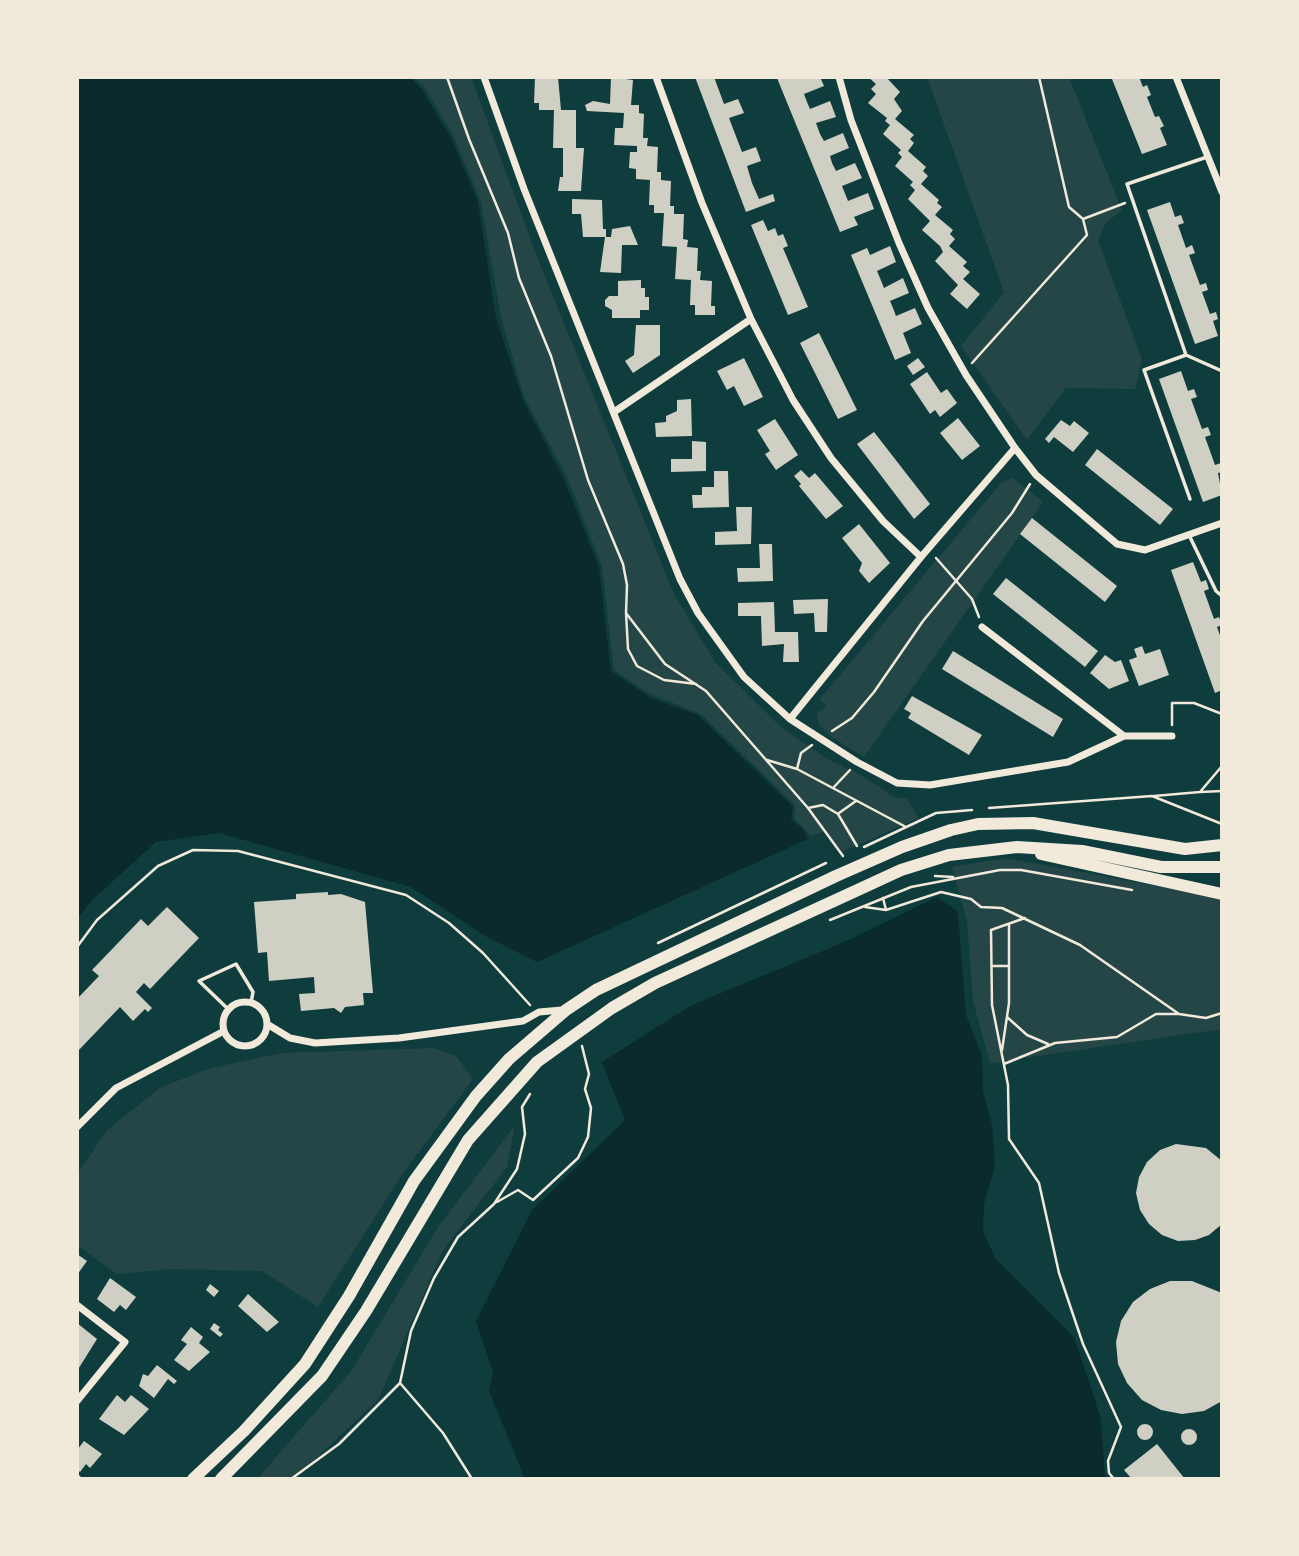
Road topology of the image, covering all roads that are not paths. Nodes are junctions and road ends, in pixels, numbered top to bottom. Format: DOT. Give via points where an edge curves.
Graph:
graph roads {
  1 [pos="484,77"];
  2 [pos="656,77"];
  3 [pos="839,77"];
  4 [pos="1176,77"];
  5 [pos="1207,157"];
  6 [pos="1222,192"];
  7 [pos="751,319"];
  8 [pos="1186,355"];
  9 [pos="1222,371"];
  10 [pos="614,412"];
  11 [pos="1015,448"];
  12 [pos="1190,499"];
  13 [pos="1222,523"];
  14 [pos="1189,535"];
  15 [pos="921,557"];
  16 [pos="1222,596"];
  17 [pos="982,627"];
  18 [pos="790,719"];
  19 [pos="1124,736"];
  20 [pos="1172,737"];
  21 [pos="1222,845"];
  22 [pos="1017,847"];
  23 [pos="1222,867"];
  24 [pos="1222,894"];
  25 [pos="251,1003"];
  26 [pos="228,1009"];
  27 [pos="566,1010"];
  28 [pos="267,1024"];
  29 [pos="224,1031"];
  30 [pos="77,1127"];
  31 [pos="77,1305"];
  32 [pos="77,1401"];
  33 [pos="193,1479"];
  34 [pos="221,1479"];
  1 -- 10 [label="street"];
  2 -- 7 [label="street"];
  3 -- 11 [label="street" via="851,120 928,308"];
  4 -- 5 [label="street"];
  5 -- 6 [label="street"];
  5 -- 8 [label="lane" via="1128,184"];
  7 -- 10 [label="street"];
  7 -- 15 [label="street" via="793,400 831,458 883,521"];
  8 -- 9 [label="lane"];
  8 -- 12 [label="lane" via="1144,370"];
  10 -- 18 [label="street" via="698,613 744,677"];
  11 -- 14 [label="street" via="1035,475 1116,544 1145,550"];
  11 -- 15 [label="street"];
  13 -- 14 [label="street"];
  14 -- 16 [label="lane"];
  15 -- 18 [label="street"];
  17 -- 19 [label="street"];
  18 -- 19 [label="street" via="897,783 930,785 1068,762"];
  19 -- 20 [label="street"];
  21 -- 27 [label="main road" via="1185,849 1077,828 978,824 902,847 645,964"];
  22 -- 23 [label="main road" via="1082,851 1161,867"];
  22 -- 24 [label="main road"];
  22 -- 34 [label="main road" via="949,855 901,870 655,983 578,1030 537,1062 468,1140 322,1376"];
  25 -- 26 [label="street" via="239,1002"];
  25 -- 26 [label="lane" via="253,992 236,964 199,981"];
  25 -- 28 [label="street" via="262,1011"];
  26 -- 29 [label="street"];
  27 -- 28 [label="street" via="539,1013 523,1021 399,1038 315,1043 290,1038"];
  27 -- 33 [label="main road" via="509,1059 447,1131 305,1364"];
  28 -- 29 [label="street" via="258,1042 245,1046 232,1042"];
  29 -- 30 [label="street" via="116,1088"];
  31 -- 32 [label="street" via="125,1342"];
}
